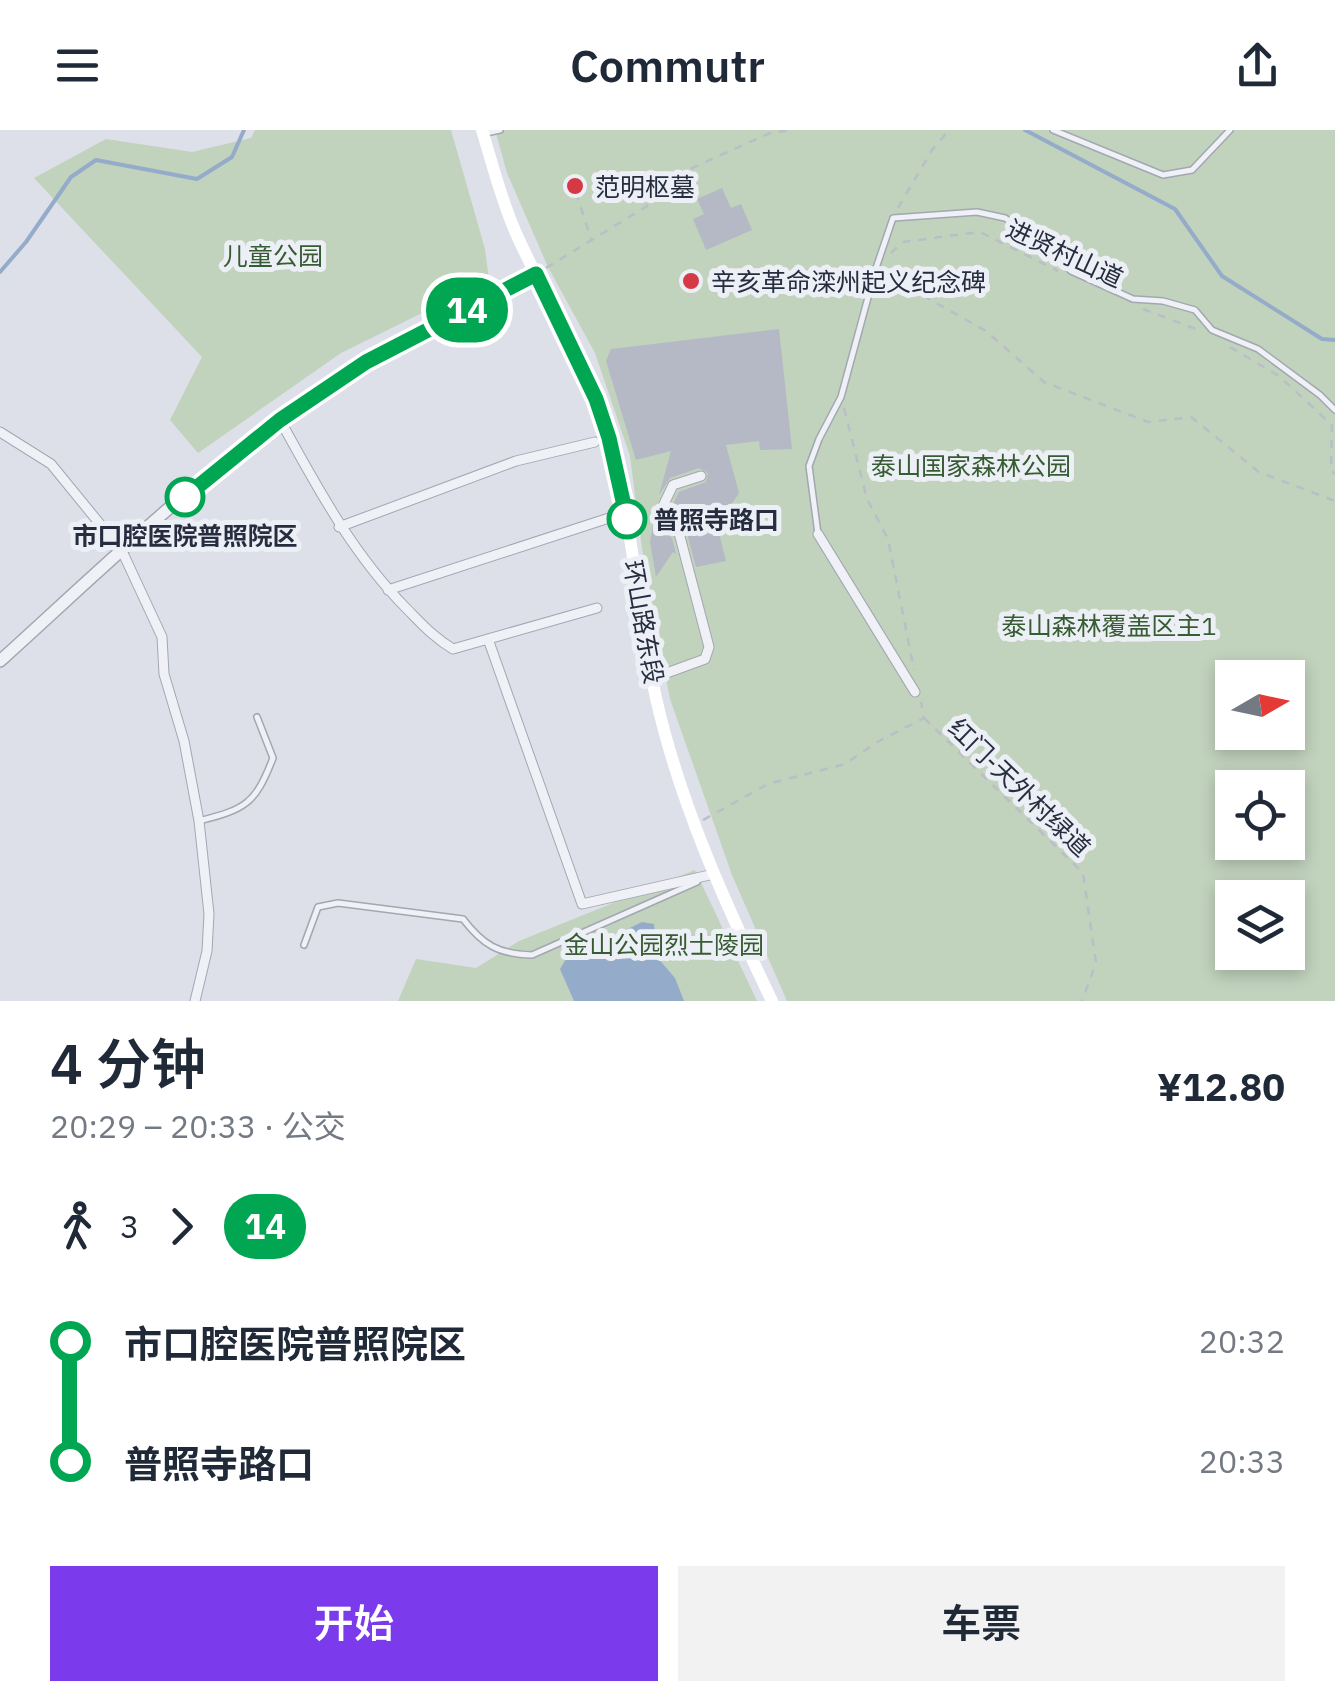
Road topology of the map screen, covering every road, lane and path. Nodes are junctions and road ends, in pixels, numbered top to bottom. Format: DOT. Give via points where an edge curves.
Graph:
graph roads {
  1 [pos="500,130"];
  2 [pos="790,130"];
  3 [pos="949,130"];
  4 [pos="1053,130"];
  5 [pos="1230,130"];
  6 [pos="482,132"];
  7 [pos="576,192"];
  8 [pos="893,218"];
  9 [pos="592,240"];
  10 [pos="876,268"];
  11 [pos="536,274"];
  12 [pos="1070,277"];
  13 [pos="1132,304"];
  14 [pos="1204,332"];
  15 [pos="1219,340"];
  16 [pos="1335,410"];
  17 [pos="280,420"];
  18 [pos="0,432"];
  19 [pos="595,442"];
  20 [pos="1335,474"];
  21 [pos="701,476"];
  22 [pos="1335,501"];
  23 [pos="608,518"];
  24 [pos="339,527"];
  25 [pos="818,534"];
  26 [pos="122,551"];
  27 [pos="388,590"];
  28 [pos="597,608"];
  29 [pos="488,639"];
  30 [pos="0,661"];
  31 [pos="653,678"];
  32 [pos="915,692"];
  33 [pos="257,716"];
  34 [pos="924,718"];
  35 [pos="198,822"];
  36 [pos="714,874"];
  37 [pos="304,945"];
  38 [pos="195,1001"];
  39 [pos="772,1001"];
  40 [pos="1082,1001"];
  1 -- 6 [label="lane"];
  2 -- 9 [label="path" via="692,168"];
  3 -- 8 [label="path"];
  4 -- 5 [label="lane" via="1164,175 1192,170"];
  6 -- 11 [label="main road, 环山路东段" via="513,228"];
  7 -- 9 [label="path"];
  8 -- 10 [label="lane"];
  8 -- 16 [label="lane" via="977,212 1004,218 1071,271 1133,298 1195,310 1212,330 1258,349"];
  9 -- 11 [label="path"];
  10 -- 12 [label="path, 进贤村山道" via="902,242 980,232"];
  10 -- 22 [label="path" via="986,330 1044,382 1148,422 1191,417 1259,472"];
  10 -- 25 [label="lane" via="841,397 810,466"];
  11 -- 17 [label="street" via="366,362"];
  11 -- 31 [label="main road, 环山路东段" via="609,438"];
  13 -- 14 [label="path, 进贤村山道"];
  15 -- 20 [label="path" via="1279,376 1332,425"];
  17 -- 24 [label="street"];
  17 -- 26 [label="street"];
  18 -- 26 [label="street" via="51,464"];
  19 -- 24 [label="street" via="516,461"];
  21 -- 31 [label="street" via="673,485 664,504 666,524 679,533 691,568 709,647 705,659"];
  23 -- 27 [label="street"];
  24 -- 27 [label="street"];
  25 -- 32 [label="street"];
  26 -- 30 [label="street"];
  26 -- 35 [label="street" via="162,636 164,674"];
  27 -- 29 [label="street" via="453,649"];
  28 -- 29 [label="street"];
  29 -- 36 [label="street" via="582,904"];
  31 -- 36 [label="main road, 环山路东段" via="683,797"];
  33 -- 35 [label="lane" via="273,758 264,782 242,810"];
  34 -- 40 [label="path, 红门-天外村绿道" via="1082,873 1096,963"];
  35 -- 38 [label="street" via="209,914"];
  36 -- 37 [label="lane" via="532,954 510,954 480,941 463,919 338,903 318,908"];
  36 -- 39 [label="main road, 环山路东段"];
}
